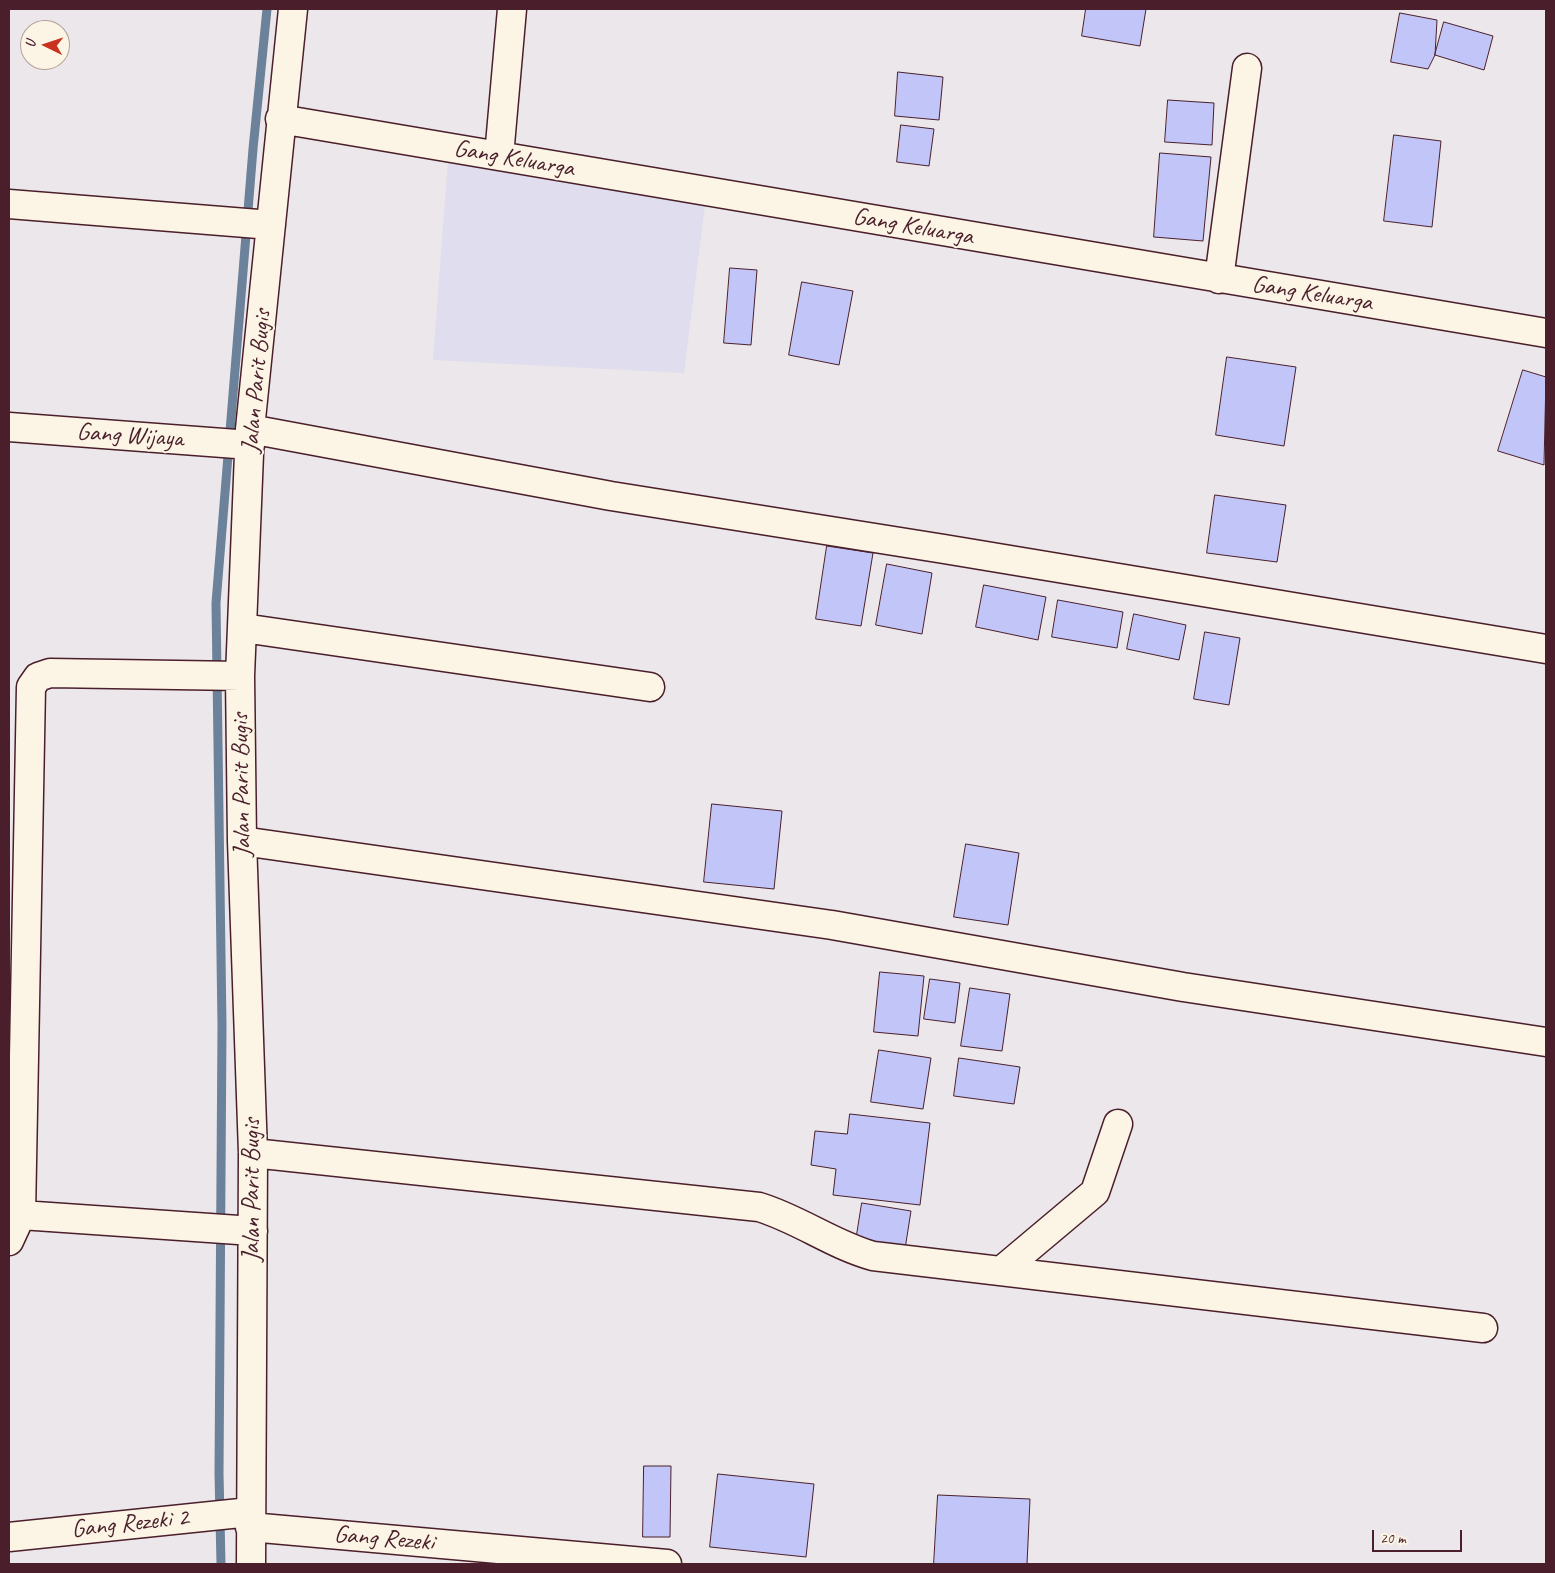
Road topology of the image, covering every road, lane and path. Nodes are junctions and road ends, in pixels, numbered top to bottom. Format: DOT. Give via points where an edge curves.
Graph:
graph roads {
  1 [pos="293,9"];
  2 [pos="512,9"];
  3 [pos="1248,68"];
  4 [pos="280,119"];
  5 [pos="499,156"];
  6 [pos="9,204"];
  7 [pos="271,224"];
  8 [pos="1219,279"];
  9 [pos="1546,333"];
  10 [pos="9,427"];
  11 [pos="250,437"];
  12 [pos="243,628"];
  13 [pos="1546,649"];
  14 [pos="240,676"];
  15 [pos="650,687"];
  16 [pos="242,841"];
  17 [pos="1546,1042"];
  18 [pos="1118,1124"];
  19 [pos="253,1153"];
  20 [pos="21,1214"];
  21 [pos="252,1231"];
  22 [pos="9,1242"];
  23 [pos="1001,1272"];
  24 [pos="1483,1328"];
  25 [pos="250,1519"];
  26 [pos="9,1537"];
  27 [pos="251,1564"];
  28 [pos="667,1564"];
  1 -- 4 [label="street, Jalan Parit Bugis"];
  2 -- 5 [label="street"];
  3 -- 8 [label="street"];
  4 -- 5 [label="street, Gang Keluarga"];
  4 -- 7 [label="street, Jalan Parit Bugis"];
  5 -- 8 [label="street, Gang Keluarga"];
  6 -- 7 [label="street"];
  7 -- 11 [label="street, Jalan Parit Bugis"];
  8 -- 9 [label="street, Gang Keluarga"];
  10 -- 11 [label="street, Gang Wijaya"];
  11 -- 12 [label="street, Jalan Parit Bugis"];
  11 -- 13 [label="street, Gang Wijaya"];
  12 -- 14 [label="street, Jalan Parit Bugis"];
  12 -- 15 [label="street"];
  14 -- 16 [label="street, Jalan Parit Bugis"];
  14 -- 20 [label="street" via="50,673 38,677 31,687"];
  16 -- 17 [label="street" via="832,925 1183,986"];
  16 -- 19 [label="street, Jalan Parit Bugis"];
  18 -- 23 [label="street" via="1095,1192"];
  19 -- 21 [label="street, Jalan Parit Bugis"];
  19 -- 23 [label="street" via="759,1207 783,1214 851,1250 873,1256"];
  20 -- 21 [label="street"];
  20 -- 22 [label="street"];
  21 -- 25 [label="street, Jalan Parit Bugis"];
  23 -- 24 [label="street"];
  25 -- 26 [label="street, Gang Rezeki 2"];
  25 -- 27 [label="street, Jalan Parit Bugis"];
  25 -- 28 [label="street, Gang Rezeki"];
}
